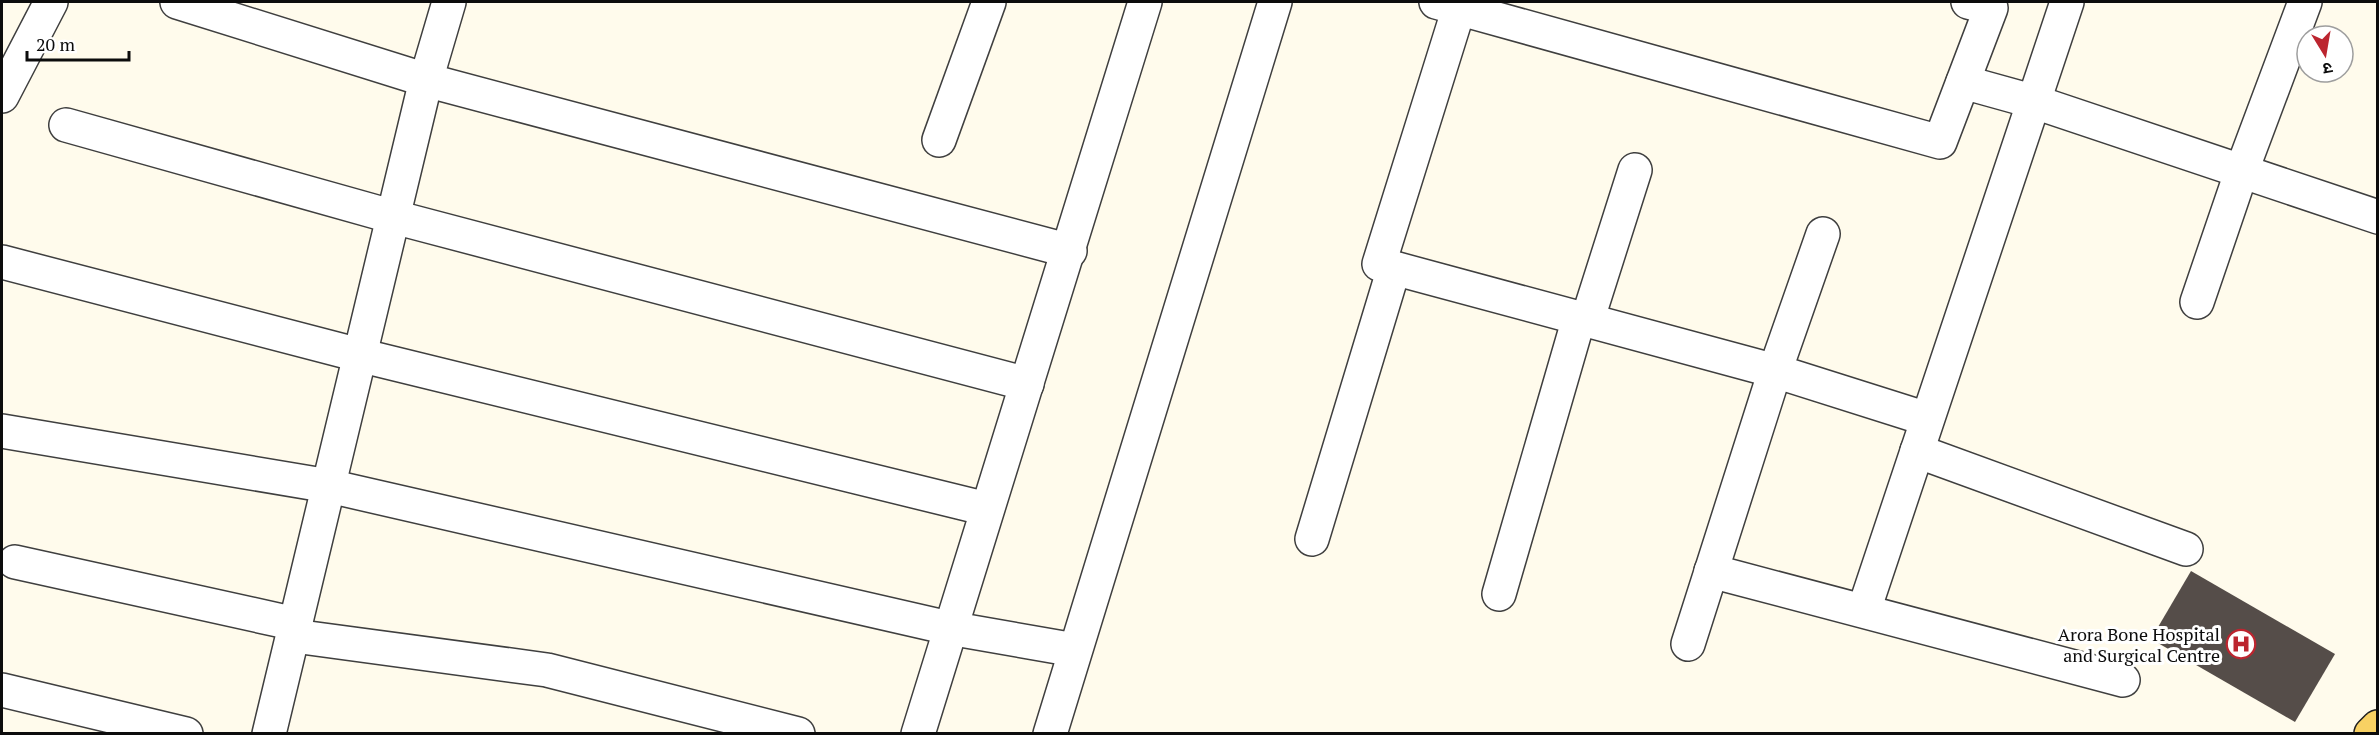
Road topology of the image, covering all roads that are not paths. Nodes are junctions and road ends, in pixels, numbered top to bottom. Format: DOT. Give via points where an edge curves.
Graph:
graph roads {
  1 [pos="51,2"];
  2 [pos="177,2"];
  3 [pos="449,2"];
  4 [pos="988,2"];
  5 [pos="1145,2"];
  6 [pos="1275,2"];
  7 [pos="1968,2"];
  8 [pos="2067,2"];
  9 [pos="2305,2"];
  10 [pos="1447,5"];
  11 [pos="426,80"];
  12 [pos="1963,82"];
  13 [pos="2,96"];
  14 [pos="2035,102"];
  15 [pos="66,125"];
  16 [pos="939,140"];
  17 [pos="1635,170"];
  18 [pos="2242,170"];
  19 [pos="394,217"];
  20 [pos="2378,217"];
  21 [pos="1823,234"];
  22 [pos="1070,251"];
  23 [pos="2,262"];
  24 [pos="1394,268"];
  25 [pos="2197,302"];
  26 [pos="1583,320"];
  27 [pos="359,355"];
  28 [pos="1775,371"];
  29 [pos="1027,384"];
  30 [pos="1927,419"];
  31 [pos="2,430"];
  32 [pos="1917,451"];
  33 [pos="329,486"];
  34 [pos="987,509"];
  35 [pos="1312,539"];
  36 [pos="2186,549"];
  37 [pos="15,562"];
  38 [pos="1711,571"];
  39 [pos="1499,594"];
  40 [pos="1864,610"];
  41 [pos="949,628"];
  42 [pos="295,630"];
  43 [pos="1688,644"];
  44 [pos="1075,650"];
  45 [pos="2123,680"];
  46 [pos="2,690"];
  47 [pos="2378,727"];
  48 [pos="186,734"];
  49 [pos="269,734"];
  50 [pos="798,734"];
  51 [pos="918,734"];
  52 [pos="1050,734"];
  53 [pos="2371,734"];
  1 -- 13 [label="street"];
  2 -- 11 [label="street"];
  3 -- 11 [label="street"];
  4 -- 16 [label="street"];
  5 -- 22 [label="street"];
  6 -- 44 [label="street"];
  7 -- 12 [label="street" via="1991,8"];
  8 -- 14 [label="street"];
  9 -- 18 [label="street"];
  10 -- 12 [label="street" via="1940,142"];
  10 -- 24 [label="street" via="1379,264"];
  11 -- 19 [label="street"];
  11 -- 22 [label="street"];
  12 -- 14 [label="street"];
  14 -- 18 [label="street"];
  14 -- 30 [label="street"];
  15 -- 19 [label="street"];
  17 -- 26 [label="street"];
  18 -- 20 [label="street"];
  18 -- 25 [label="street"];
  19 -- 27 [label="street"];
  19 -- 29 [label="street"];
  21 -- 28 [label="street"];
  22 -- 29 [label="street"];
  23 -- 27 [label="street"];
  24 -- 26 [label="street"];
  24 -- 35 [label="street"];
  26 -- 28 [label="street"];
  26 -- 39 [label="street"];
  27 -- 33 [label="street"];
  27 -- 34 [label="street"];
  28 -- 30 [label="street"];
  28 -- 38 [label="street"];
  29 -- 34 [label="street"];
  30 -- 32 [label="street"];
  31 -- 33 [label="street"];
  32 -- 36 [label="street"];
  32 -- 40 [label="street"];
  33 -- 41 [label="street"];
  33 -- 42 [label="street"];
  34 -- 41 [label="street"];
  37 -- 42 [label="street"];
  38 -- 40 [label="street"];
  38 -- 43 [label="street"];
  40 -- 45 [label="street"];
  41 -- 44 [label="street"];
  41 -- 51 [label="street"];
  42 -- 49 [label="street"];
  42 -- 50 [label="street" via="547,670"];
  44 -- 52 [label="street"];
  46 -- 48 [label="street"];
  47 -- 53 [label="main road"];
}
